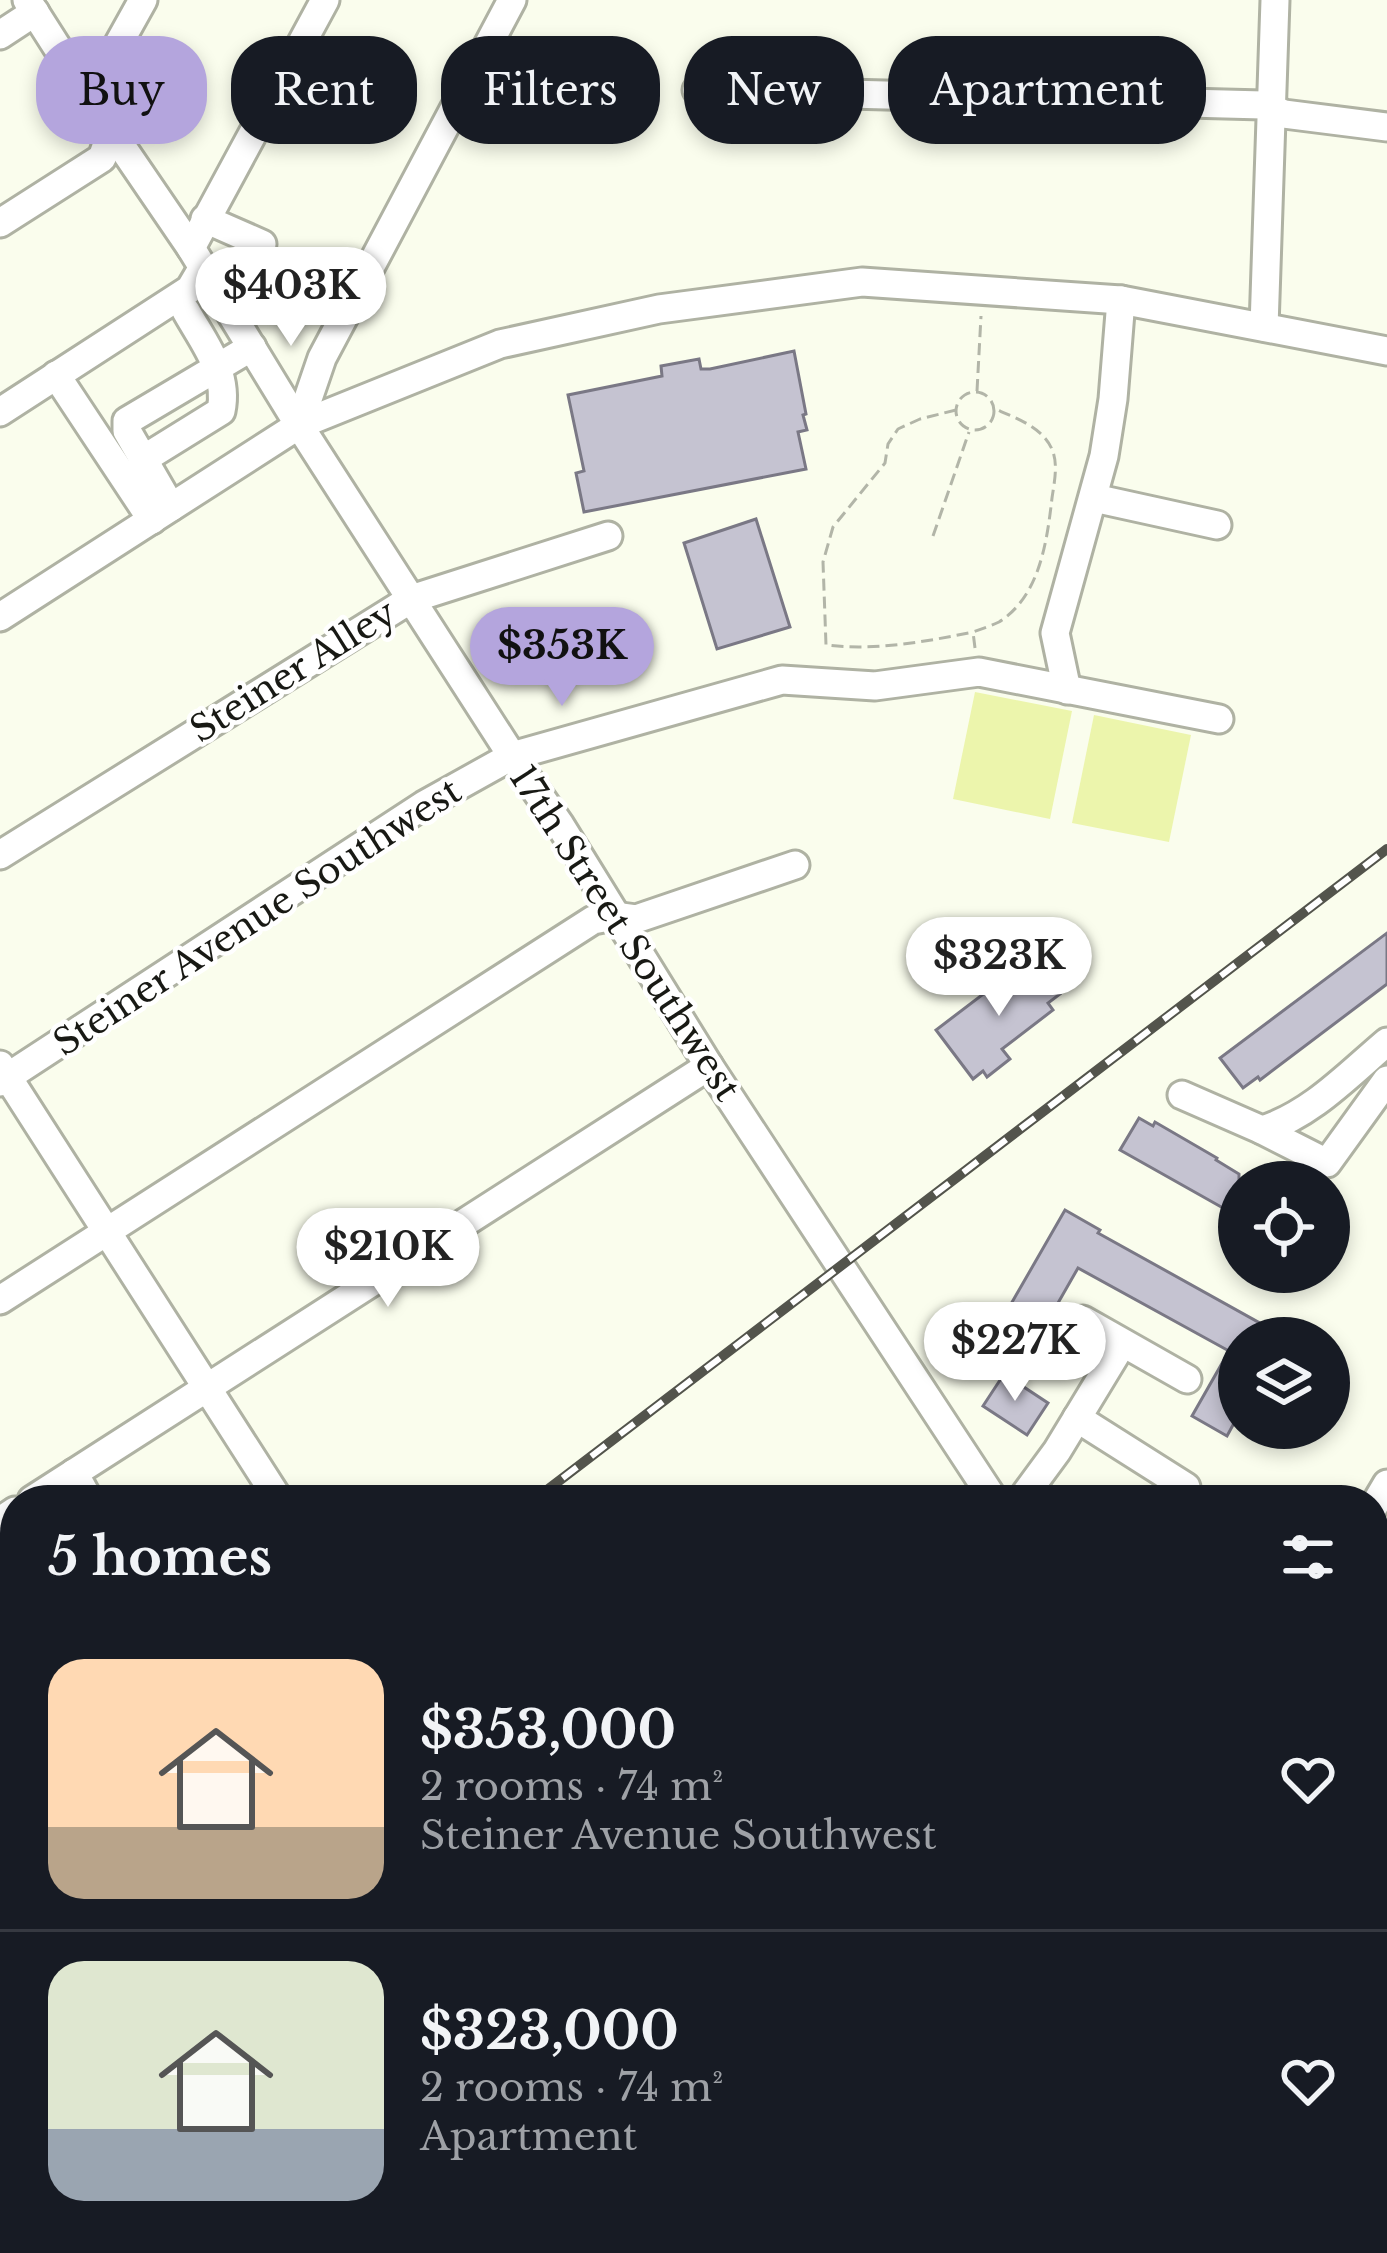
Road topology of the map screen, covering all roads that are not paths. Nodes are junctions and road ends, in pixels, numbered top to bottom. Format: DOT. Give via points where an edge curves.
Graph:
graph roads {
  1 [pos="143,0"];
  2 [pos="325,0"];
  3 [pos="512,0"];
  4 [pos="1275,0"];
  5 [pos="31,6"];
  6 [pos="0,35"];
  7 [pos="50,36"];
  8 [pos="124,36"];
  9 [pos="864,94"];
  10 [pos="1271,108"];
  11 [pos="1387,127"];
  12 [pos="107,144"];
  13 [pos="120,144"];
  14 [pos="205,219"];
  15 [pos="0,223"];
  16 [pos="262,244"];
  17 [pos="197,258"];
  18 [pos="1121,300"];
  19 [pos="186,311"];
  20 [pos="1264,327"];
  21 [pos="252,347"];
  22 [pos="1387,351"];
  23 [pos="218,367"];
  24 [pos="56,375"];
  25 [pos="0,412"];
  26 [pos="189,425"];
  27 [pos="299,425"];
  28 [pos="142,460"];
  29 [pos="1094,498"];
  30 [pos="162,513"];
  31 [pos="1217,525"];
  32 [pos="608,536"];
  33 [pos="411,598"];
  34 [pos="0,617"];
  35 [pos="1067,689"];
  36 [pos="1219,719"];
  37 [pos="512,756"];
  38 [pos="0,855"];
  39 [pos="795,865"];
  40 [pos="614,916"];
  41 [pos="1387,1042"];
  42 [pos="709,1066"];
  43 [pos="3,1075"];
  44 [pos="1387,1079"];
  45 [pos="1182,1096"];
  46 [pos="1262,1130"];
  47 [pos="107,1232"];
  48 [pos="0,1300"];
  49 [pos="1083,1320"];
  50 [pos="1122,1344"];
  51 [pos="1187,1379"];
  52 [pos="208,1388"];
  53 [pos="1077,1418"];
  54 [pos="74,1473"];
  55 [pos="55,1485"];
  56 [pos="81,1485"];
  57 [pos="269,1485"];
  58 [pos="984,1485"];
  59 [pos="1031,1485"];
  60 [pos="1183,1485"];
  1 -- 8 [label="street"];
  2 -- 14 [label="street"];
  3 -- 27 [label="street" via="322,358"];
  4 -- 10 [label="street"];
  5 -- 6 [label="street"];
  5 -- 7 [label="street, 17th Street Southwest"];
  9 -- 10 [label="street"];
  10 -- 11 [label="street"];
  10 -- 20 [label="street"];
  12 -- 15 [label="street" via="102,158"];
  13 -- 17 [label="street, 17th Street Southwest"];
  14 -- 16 [label="street"];
  14 -- 17 [label="street"];
  17 -- 21 [label="street, 17th Street Southwest"];
  17 -- 24 [label="street" via="190,289"];
  18 -- 20 [label="street"];
  18 -- 27 [label="street" via="862,282 659,309 500,344"];
  18 -- 29 [label="street"];
  19 -- 23 [label="street"];
  20 -- 22 [label="street"];
  21 -- 23 [label="street"];
  21 -- 27 [label="street, 17th Street Southwest"];
  23 -- 26 [label="street"];
  23 -- 26 [label="street" via="221,411"];
  24 -- 25 [label="street"];
  24 -- 30 [label="street"];
  26 -- 27 [label="street"];
  26 -- 28 [label="street"];
  26 -- 28 [label="street" via="128,422"];
  26 -- 30 [label="street"];
  27 -- 33 [label="street, 17th Street Southwest"];
  28 -- 30 [label="street"];
  29 -- 31 [label="street"];
  29 -- 35 [label="street" via="1055,633"];
  30 -- 34 [label="street"];
  32 -- 33 [label="street, Steiner Alley"];
  33 -- 37 [label="street, 17th Street Southwest"];
  33 -- 38 [label="street, Steiner Alley"];
  35 -- 36 [label="street, Steiner Avenue Southwest"];
  35 -- 37 [label="street, Steiner Avenue Southwest" via="979,672 875,686 782,680"];
  37 -- 40 [label="street, 17th Street Southwest"];
  37 -- 43 [label="street, Steiner Avenue Southwest"];
  39 -- 40 [label="street" via="636,919"];
  40 -- 42 [label="street, 17th Street Southwest"];
  40 -- 47 [label="street" via="593,920"];
  41 -- 46 [label="street" via="1315,1103"];
  42 -- 52 [label="street"];
  42 -- 58 [label="street, 17th Street Southwest"];
  43 -- 47 [label="street"];
  44 -- 46 [label="street" via="1327,1163"];
  45 -- 46 [label="street"];
  47 -- 48 [label="street"];
  47 -- 52 [label="street"];
  49 -- 50 [label="street"];
  50 -- 51 [label="street"];
  50 -- 53 [label="street"];
  52 -- 54 [label="street"];
  52 -- 57 [label="street"];
  53 -- 59 [label="street"];
  53 -- 60 [label="street"];
  54 -- 55 [label="street"];
  54 -- 56 [label="street"];
}
